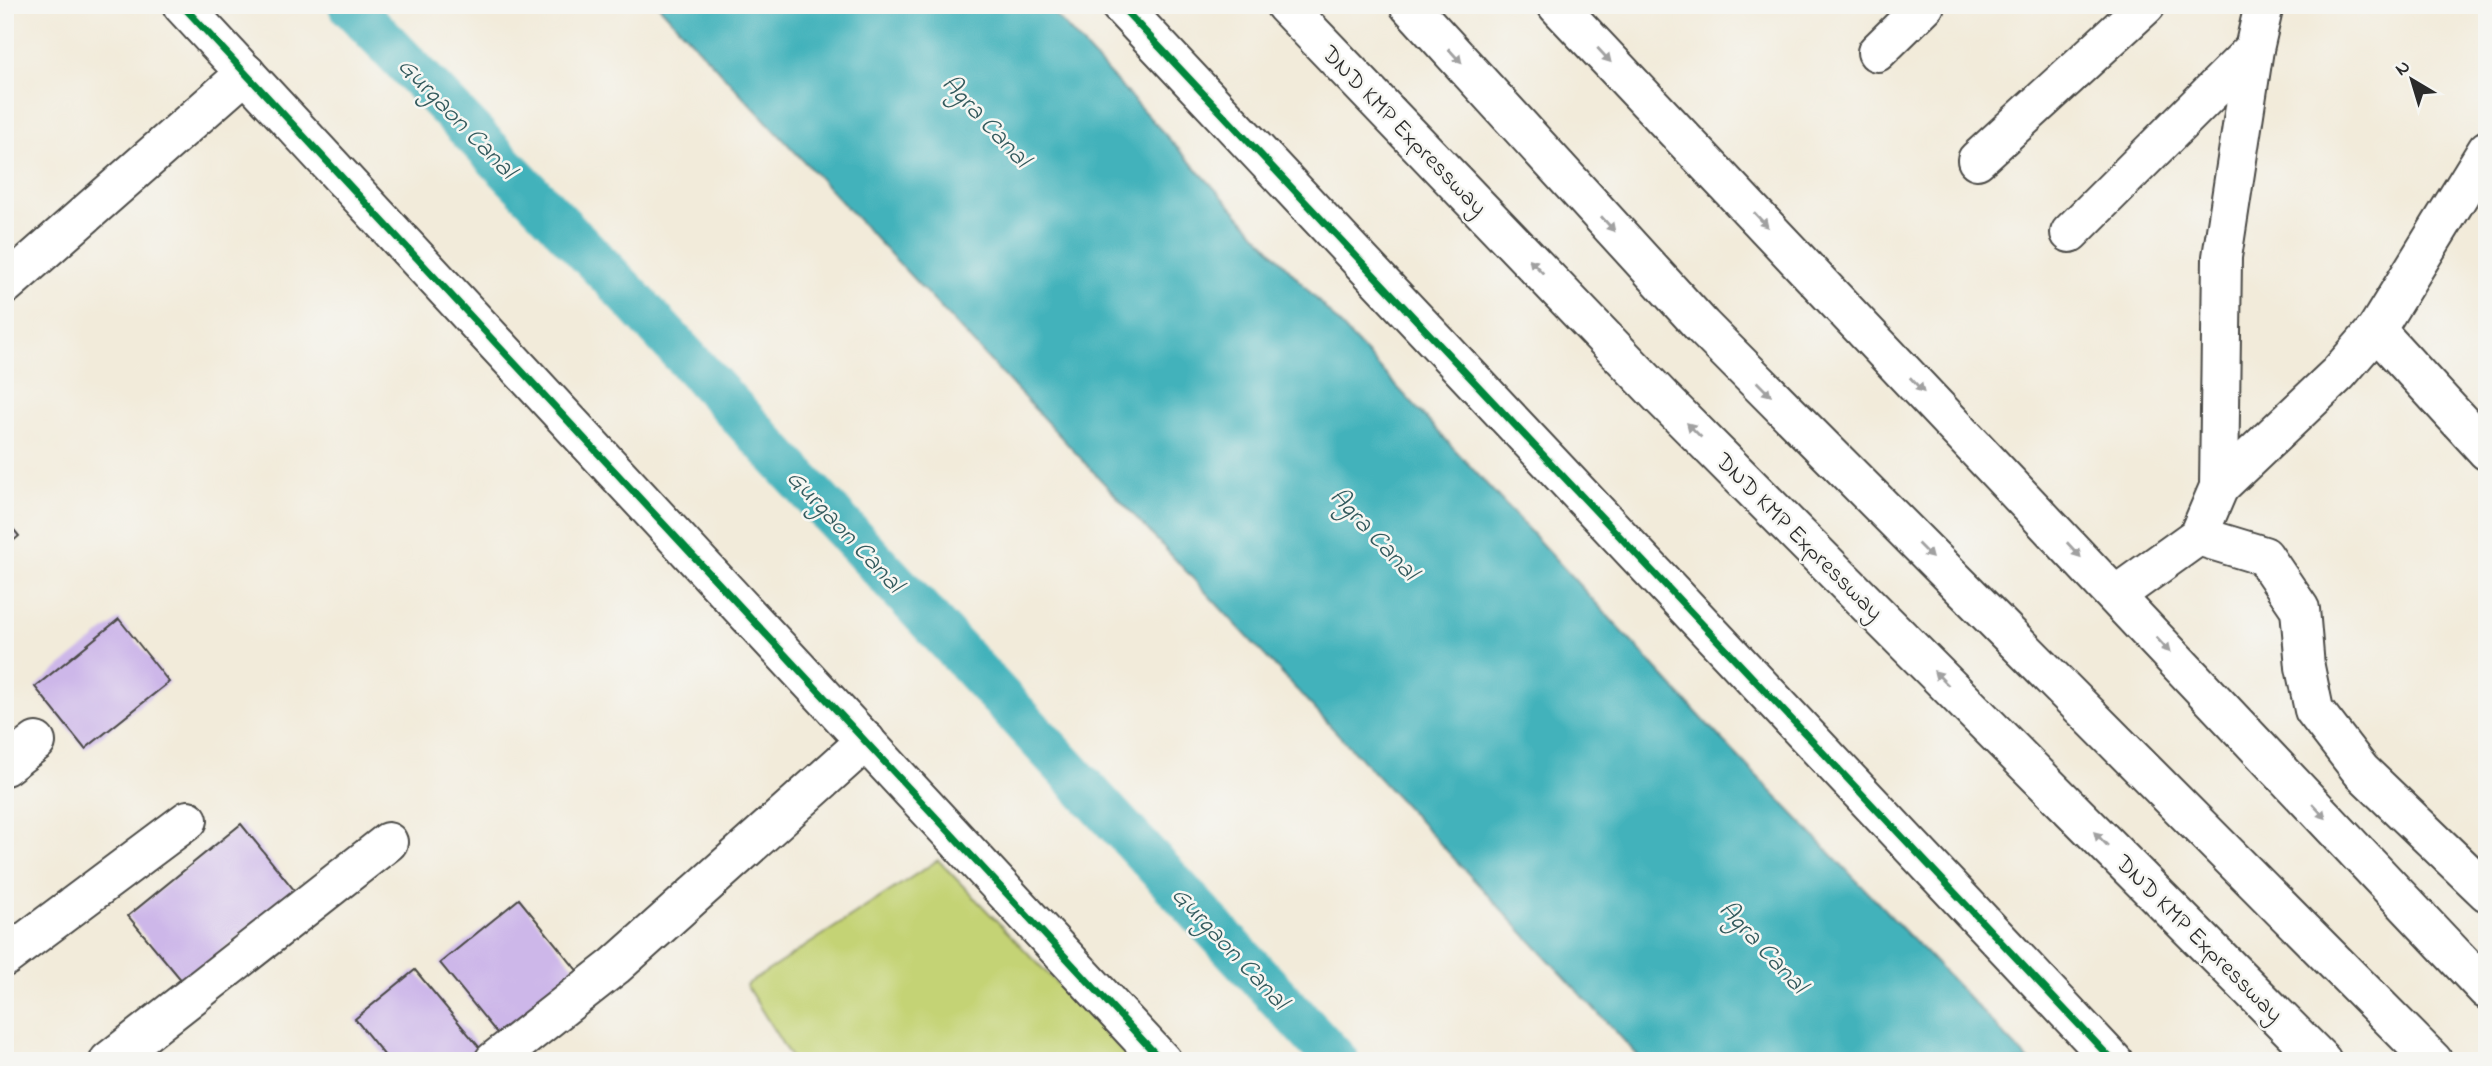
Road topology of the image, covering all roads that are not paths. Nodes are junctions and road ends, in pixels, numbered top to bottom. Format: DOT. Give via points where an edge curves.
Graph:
graph roads {
  1 [pos="182,5"];
  2 [pos="1120,5"];
  3 [pos="1285,5"];
  4 [pos="1409,5"];
  5 [pos="1557,5"];
  6 [pos="1925,5"];
  7 [pos="2146,5"];
  8 [pos="2264,5"];
  9 [pos="2254,49"];
  10 [pos="1877,52"];
  11 [pos="246,74"];
  12 [pos="2487,150"];
  13 [pos="1977,160"];
  14 [pos="2070,233"];
  15 [pos="5,285"];
  16 [pos="2376,330"];
  17 [pos="2487,451"];
  18 [pos="2219,487"];
  19 [pos="2198,537"];
  20 [pos="2116,595"];
  21 [pos="866,741"];
  22 [pos="36,742"];
  23 [pos="5,766"];
  24 [pos="188,820"];
  25 [pos="388,842"];
  26 [pos="2487,892"];
  27 [pos="5,957"];
  28 [pos="2487,990"];
  29 [pos="109,1061"];
  30 [pos="494,1061"];
  31 [pos="1162,1061"];
  32 [pos="2113,1061"];
  33 [pos="2322,1061"];
  34 [pos="2433,1061"];
  1 -- 11 [label="main road"];
  2 -- 32 [label="main road"];
  33 -- 3 [label="main road, DND KMP Expressway, one-way" via="1661,397"];
  4 -- 34 [label="main road, one-way" via="1702,327"];
  5 -- 20 [label="main road, one-way"];
  6 -- 10 [label="main road"];
  7 -- 13 [label="main road"];
  8 -- 9 [label="main road"];
  9 -- 14 [label="main road"];
  9 -- 18 [label="main road" via="2222,257"];
  11 -- 15 [label="main road"];
  11 -- 21 [label="main road"];
  12 -- 16 [label="main road"];
  16 -- 17 [label="main road"];
  16 -- 18 [label="main road" via="2338,374"];
  18 -- 19 [label="main road"];
  19 -- 20 [label="main road"];
  19 -- 26 [label="main road" via="2264,556 2300,609 2314,710 2361,771"];
  20 -- 28 [label="main road, one-way"];
  21 -- 30 [label="main road" via="603,975"];
  21 -- 31 [label="main road"];
  22 -- 23 [label="main road"];
  24 -- 27 [label="main road"];
  25 -- 29 [label="main road"];
}
